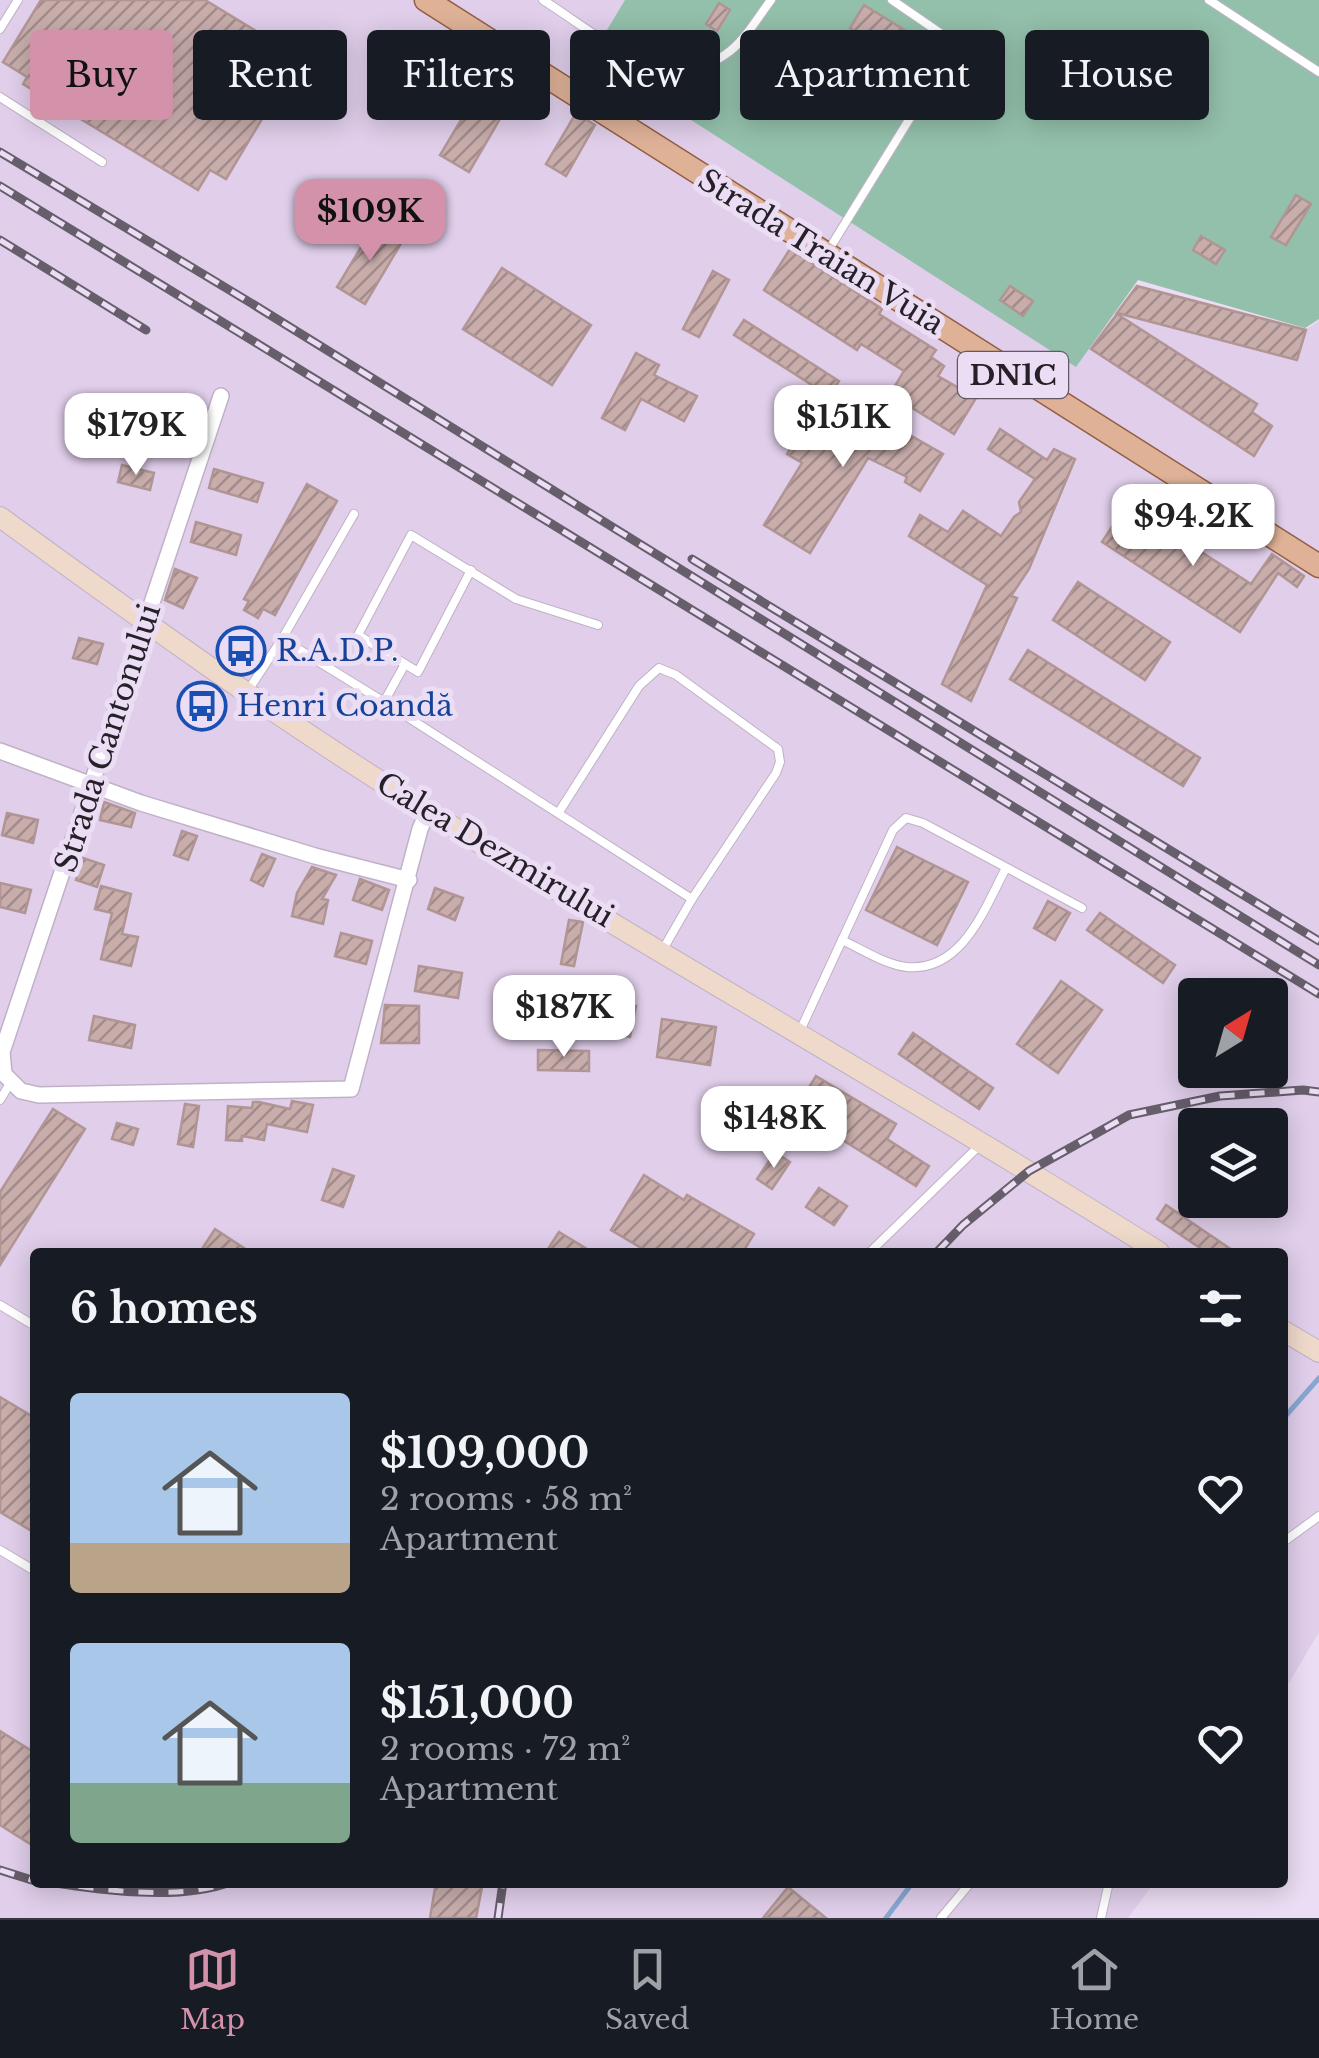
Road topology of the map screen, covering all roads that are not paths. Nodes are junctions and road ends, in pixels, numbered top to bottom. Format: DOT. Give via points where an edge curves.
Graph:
graph roads {
  1 [pos="18,0"];
  2 [pos="426,0"];
  3 [pos="543,0"];
  4 [pos="771,0"];
  5 [pos="892,0"];
  6 [pos="1209,0"];
  7 [pos="0,29"];
  8 [pos="1319,72"];
  9 [pos="0,98"];
  10 [pos="102,162"];
  11 [pos="826,255"];
  12 [pos="221,396"];
  13 [pos="354,514"];
  14 [pos="0,517"];
  15 [pos="1319,566"];
  16 [pos="471,570"];
  17 [pos="146,624"];
  18 [pos="598,625"];
  19 [pos="282,639"];
  20 [pos="404,664"];
  21 [pos="247,693"];
  22 [pos="384,702"];
  23 [pos="0,752"];
  24 [pos="93,783"];
  25 [pos="428,812"];
  26 [pos="559,812"];
  27 [pos="1006,868"];
  28 [pos="409,880"];
  29 [pos="692,899"];
  30 [pos="1082,908"];
  31 [pos="842,940"];
  32 [pos="662,951"];
  33 [pos="798,1033"];
  34 [pos="2,1052"];
  35 [pos="11,1082"];
  36 [pos="0,1100"];
  37 [pos="982,1142"];
  38 [pos="874,1248"];
  39 [pos="1154,1248"];
  40 [pos="0,1305"];
  41 [pos="30,1323"];
  42 [pos="1288,1337"];
  43 [pos="1319,1352"];
  44 [pos="1319,1516"];
  45 [pos="1288,1539"];
  46 [pos="0,1550"];
  47 [pos="30,1569"];
  48 [pos="965,1888"];
  49 [pos="1107,1888"];
  50 [pos="942,1918"];
  51 [pos="1101,1918"];
  1 -- 7 [label="lane"];
  2 -- 11 [label="main road, Strada Traian Vuia / DN1C"];
  3 -- 4 [label="lane" via="644,63 680,68 726,55"];
  5 -- 11 [label="lane" via="946,37 952,50"];
  6 -- 8 [label="lane"];
  9 -- 10 [label="lane"];
  11 -- 15 [label="main road, Strada Traian Vuia / DN1C"];
  12 -- 17 [label="street, Strada Cantonului"];
  13 -- 19 [label="lane"];
  14 -- 17 [label="main road, Calea Dezmirului"];
  16 -- 18 [label="lane" via="516,599"];
  16 -- 20 [label="lane" via="418,672"];
  16 -- 20 [label="lane" via="411,535 358,634"];
  17 -- 21 [label="main road, Calea Dezmirului"];
  17 -- 24 [label="street, Strada Cantonului"];
  19 -- 21 [label="lane"];
  19 -- 22 [label="lane"];
  20 -- 22 [label="lane"];
  21 -- 25 [label="main road, Calea Dezmirului"];
  22 -- 26 [label="lane"];
  23 -- 24 [label="street"];
  24 -- 28 [label="street" via="176,814"];
  24 -- 34 [label="street, Strada Cantonului"];
  25 -- 28 [label="street"];
  25 -- 32 [label="main road, Calea Dezmirului"];
  26 -- 29 [label="lane"];
  26 -- 29 [label="lane" via="640,686 659,668 676,675 756,730 778,749 780,762"];
  27 -- 30 [label="lane"];
  27 -- 31 [label="lane" via="967,940 948,956 905,967"];
  27 -- 31 [label="lane" via="906,818 893,830"];
  28 -- 35 [label="street" via="351,1089 39,1095"];
  29 -- 32 [label="lane"];
  31 -- 33 [label="lane"];
  32 -- 33 [label="main road, Calea Dezmirului"];
  33 -- 37 [label="main road, Calea Dezmirului"];
  34 -- 35 [label="street"];
  35 -- 36 [label="lane"];
  37 -- 38 [label="lane"];
  37 -- 39 [label="main road, Calea Dezmirului"];
  40 -- 41 [label="lane"];
  42 -- 43 [label="main road"];
  44 -- 45 [label="lane"];
  46 -- 47 [label="lane"];
  48 -- 50 [label="lane"];
  49 -- 51 [label="lane"];
}
